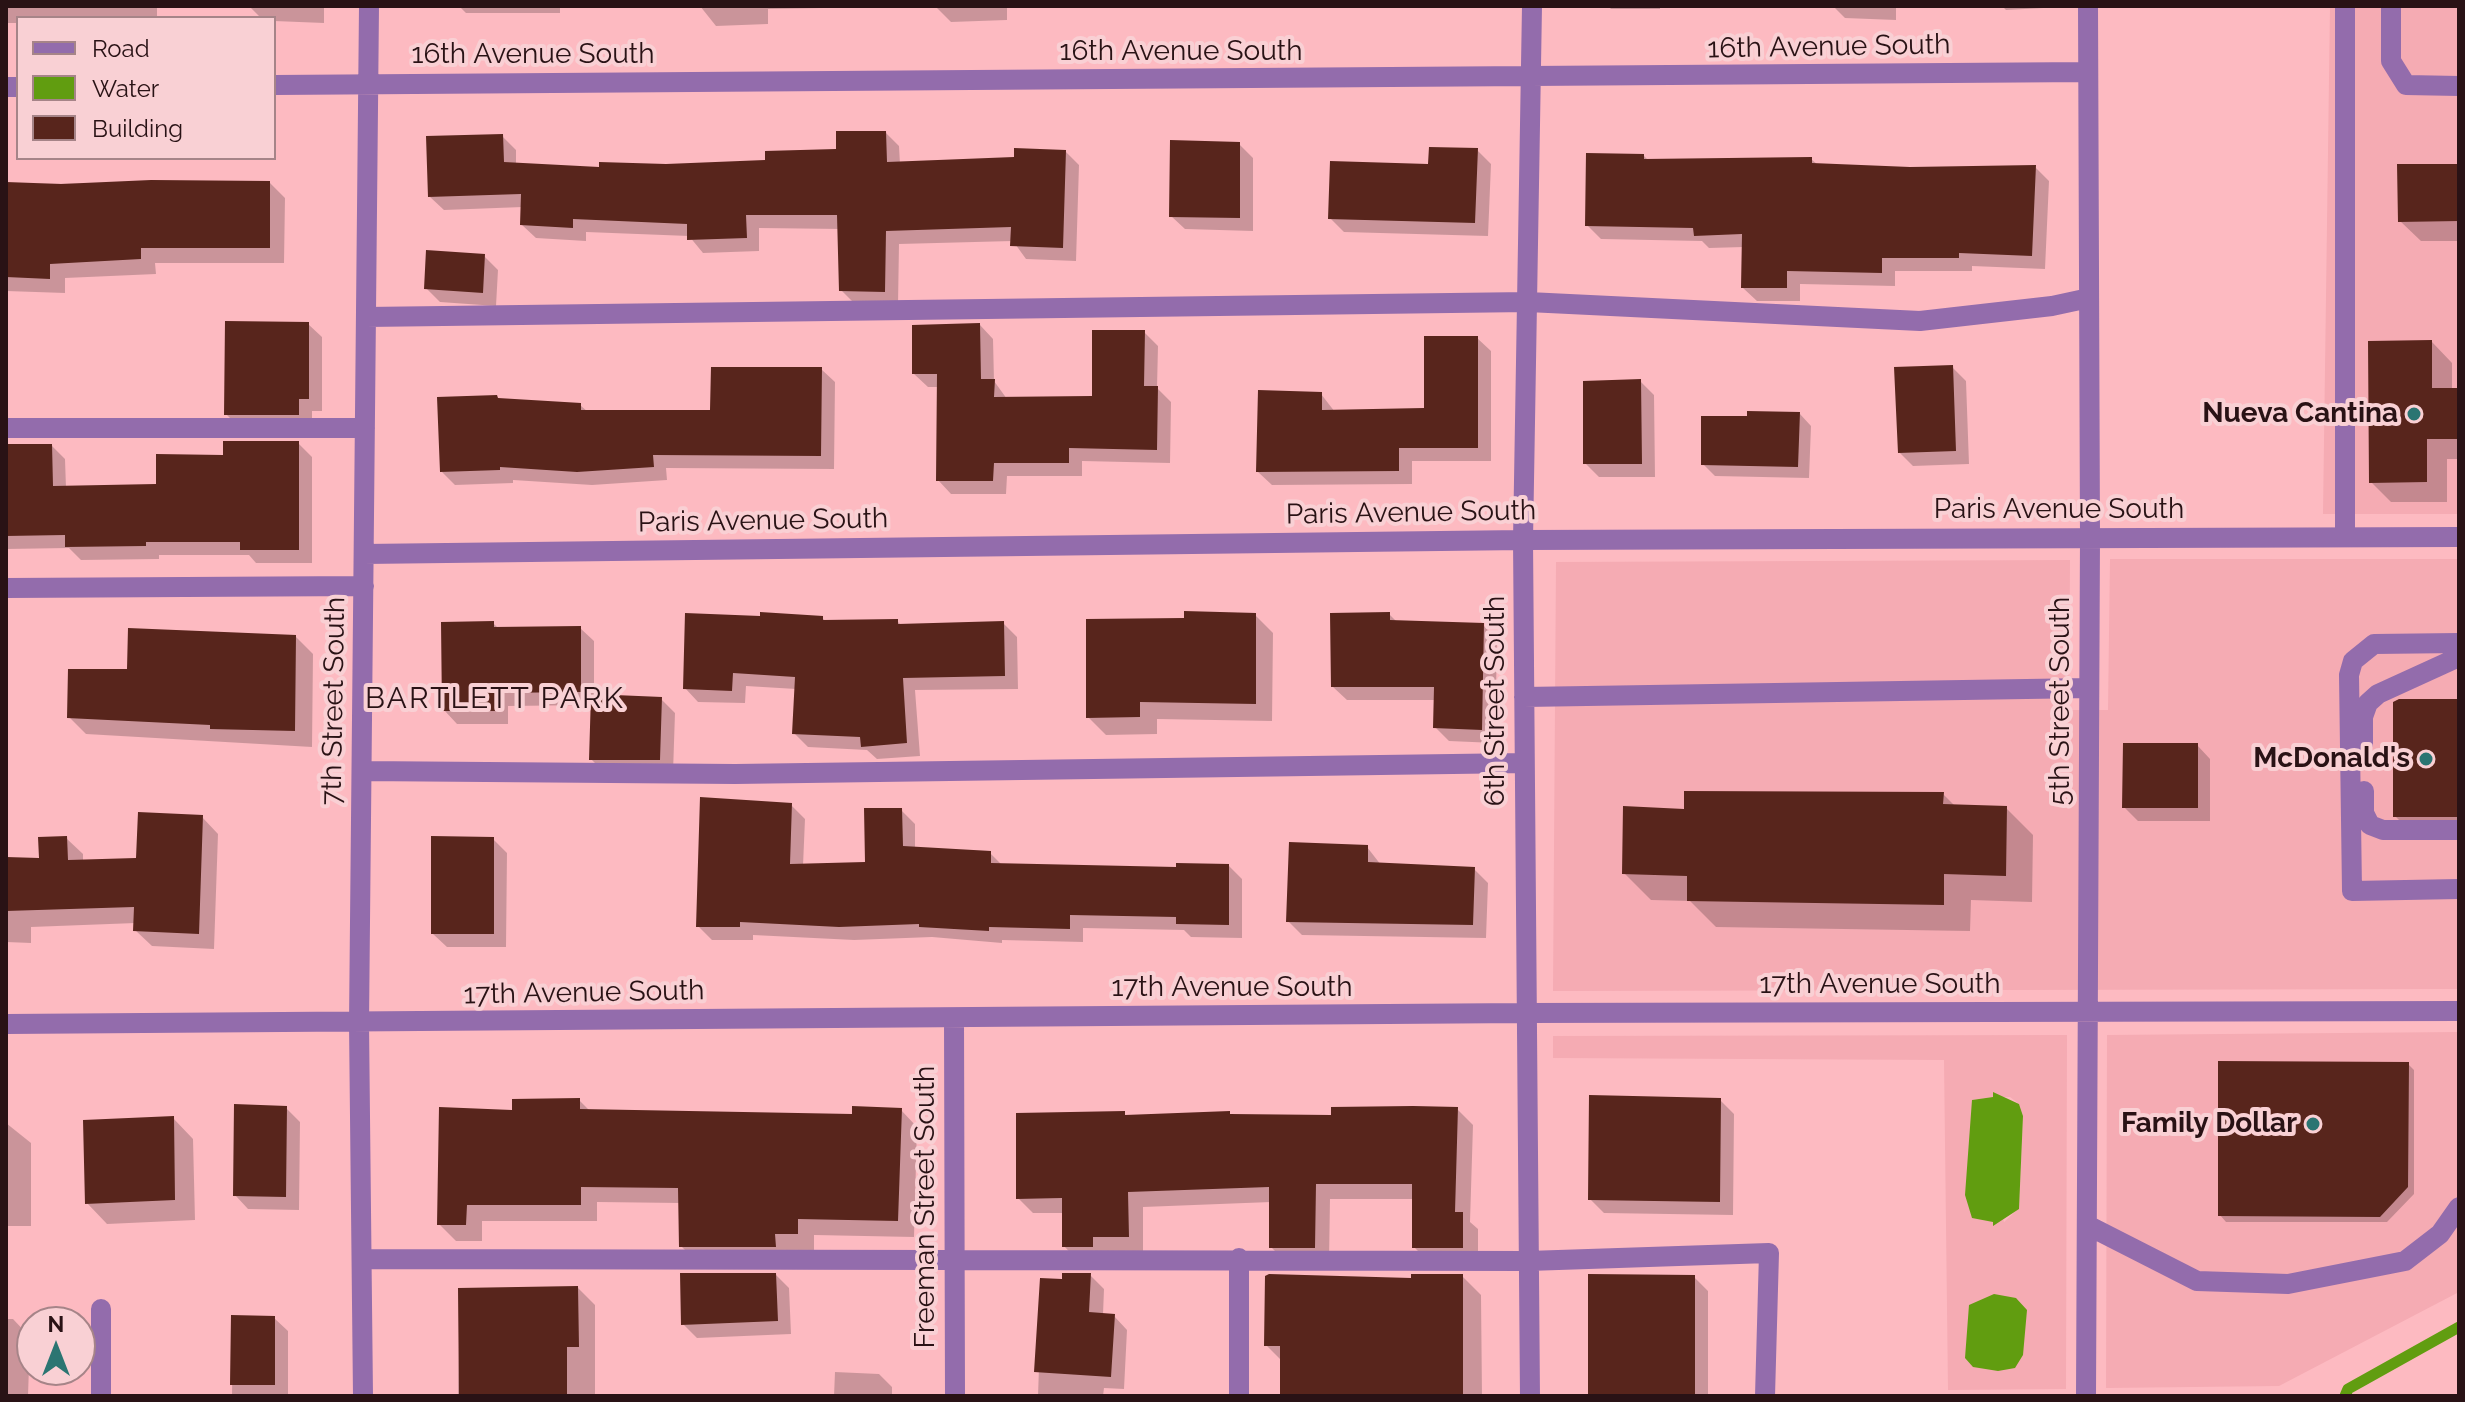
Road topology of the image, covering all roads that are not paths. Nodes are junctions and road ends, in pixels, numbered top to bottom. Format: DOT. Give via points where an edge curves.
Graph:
graph roads {
  1 [pos="369,6"];
  2 [pos="1532,6"];
  3 [pos="2088,6"];
  4 [pos="2345,6"];
  5 [pos="2391,6"];
  6 [pos="2088,72"];
  7 [pos="1532,78"];
  8 [pos="368,84"];
  9 [pos="276,85"];
  10 [pos="2459,86"];
  11 [pos="2089,298"];
  12 [pos="1528,302"];
  13 [pos="366,317"];
  14 [pos="6,428"];
  15 [pos="365,428"];
  16 [pos="2090,537"];
  17 [pos="2345,537"];
  18 [pos="2459,537"];
  19 [pos="1523,540"];
  20 [pos="364,554"];
  21 [pos="364,586"];
  22 [pos="6,588"];
  23 [pos="2459,643"];
  24 [pos="2459,657"];
  25 [pos="2089,688"];
  26 [pos="1524,697"];
  27 [pos="1524,763"];
  28 [pos="362,771"];
  29 [pos="2459,830"];
  30 [pos="2459,889"];
  31 [pos="2459,1011"];
  32 [pos="1525,1013"];
  33 [pos="2087,1013"];
  34 [pos="954,1018"];
  35 [pos="359,1023"];
  36 [pos="6,1024"];
  37 [pos="2459,1207"];
  38 [pos="2087,1225"];
  39 [pos="954,1258"];
  40 [pos="1239,1258"];
  41 [pos="362,1259"];
  42 [pos="1528,1261"];
  43 [pos="101,1309"];
  44 [pos="101,1396"];
  45 [pos="363,1396"];
  46 [pos="955,1396"];
  47 [pos="1239,1396"];
  48 [pos="1530,1396"];
  49 [pos="1765,1396"];
  50 [pos="2086,1396"];
  1 -- 8 [label="street, 7th Street South"];
  2 -- 7 [label="street, 6th Street South"];
  3 -- 6 [label="street, 5th Street South"];
  4 -- 17 [label="street"];
  5 -- 10 [label="street" via="2391,61 2406,85"];
  6 -- 7 [label="street, 16th Avenue South"];
  6 -- 11 [label="street, 5th Street South"];
  7 -- 8 [label="street, 16th Avenue South"];
  7 -- 12 [label="street, 6th Street South"];
  8 -- 9 [label="street, 16th Avenue South"];
  8 -- 13 [label="street, 7th Street South"];
  11 -- 12 [label="street" via="1920,321"];
  11 -- 16 [label="street, 5th Street South"];
  12 -- 13 [label="street"];
  12 -- 19 [label="street, 6th Street South"];
  13 -- 15 [label="street, 7th Street South"];
  14 -- 15 [label="street"];
  15 -- 20 [label="street, 7th Street South"];
  16 -- 17 [label="street, Paris Avenue South"];
  16 -- 19 [label="street, Paris Avenue South"];
  16 -- 25 [label="street, 5th Street South"];
  17 -- 18 [label="street, Paris Avenue South"];
  19 -- 20 [label="street, Paris Avenue South"];
  19 -- 26 [label="street, 6th Street South"];
  20 -- 21 [label="street, 7th Street South"];
  21 -- 22 [label="street"];
  21 -- 28 [label="street, 7th Street South"];
  23 -- 30 [label="street" via="2374,644 2353,661 2349,675 2352,891"];
  24 -- 29 [label="street" via="2389,686 2368,703 2363,717 2364,813 2370,825 2383,830"];
  25 -- 26 [label="street"];
  25 -- 33 [label="street, 5th Street South"];
  26 -- 27 [label="street, 6th Street South"];
  27 -- 28 [label="street" via="735,774"];
  27 -- 32 [label="street, 6th Street South"];
  28 -- 35 [label="street, 7th Street South"];
  31 -- 33 [label="street, 17th Avenue South"];
  32 -- 33 [label="street, 17th Avenue South"];
  32 -- 34 [label="street, 17th Avenue South"];
  32 -- 42 [label="street, 6th Street South"];
  33 -- 38 [label="street, 5th Street South"];
  34 -- 35 [label="street, 17th Avenue South"];
  34 -- 39 [label="street, Freeman Street South"];
  35 -- 36 [label="street, 17th Avenue South"];
  35 -- 41 [label="street, 7th Street South"];
  37 -- 38 [label="street" via="2440,1234 2405,1261 2288,1284 2197,1281"];
  38 -- 50 [label="street, 5th Street South"];
  39 -- 40 [label="street"];
  39 -- 41 [label="street"];
  39 -- 46 [label="street, Freeman Street South"];
  40 -- 42 [label="street"];
  40 -- 47 [label="street"];
  41 -- 45 [label="street, 7th Street South"];
  42 -- 48 [label="street, 6th Street South"];
  42 -- 49 [label="street" via="1769,1253"];
  43 -- 44 [label="street"];
}
